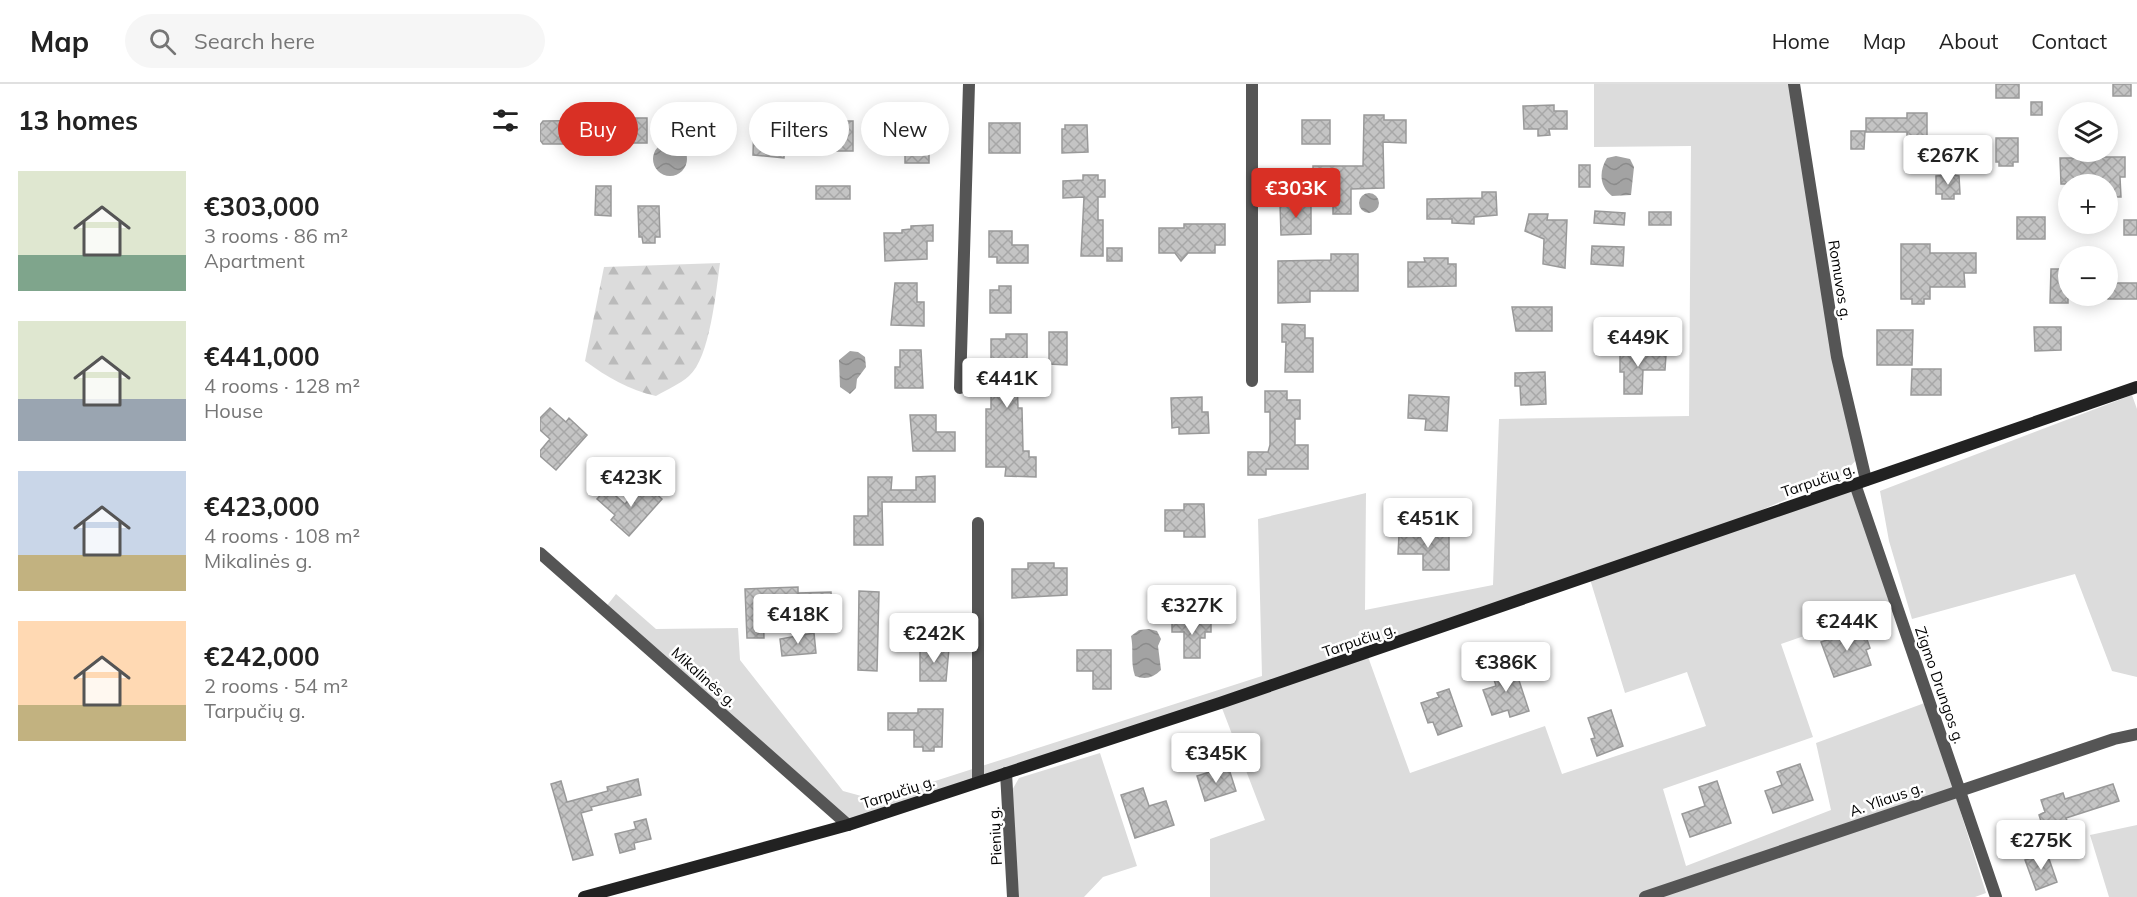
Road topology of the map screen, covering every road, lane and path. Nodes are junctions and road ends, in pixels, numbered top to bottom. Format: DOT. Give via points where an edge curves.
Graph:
graph roads {
  1 [pos="969,84"];
  2 [pos="1252,84"];
  3 [pos="1794,84"];
  4 [pos="1251,381"];
  5 [pos="2137,387"];
  6 [pos="960,388"];
  7 [pos="1860,482"];
  8 [pos="978,523"];
  9 [pos="540,553"];
  10 [pos="2137,734"];
  11 [pos="1006,773"];
  12 [pos="978,782"];
  13 [pos="1960,790"];
  14 [pos="848,825"];
  15 [pos="584,897"];
  16 [pos="1013,897"];
  17 [pos="1645,897"];
  18 [pos="1996,897"];
  1 -- 6 [label="street"];
  2 -- 4 [label="street"];
  3 -- 7 [label="street, Romuvos g."];
  5 -- 7 [label="main road, Tarpučių g."];
  7 -- 11 [label="main road, Tarpučių g." via="1367,654"];
  7 -- 13 [label="street, Zigmo Drungos g."];
  8 -- 12 [label="street"];
  9 -- 14 [label="street, Mikalinės g."];
  10 -- 13 [label="street, A. Yliaus g."];
  11 -- 12 [label="main road, Tarpučių g."];
  11 -- 16 [label="street, Pienių g."];
  12 -- 14 [label="main road, Tarpučių g."];
  13 -- 17 [label="street, A. Yliaus g."];
  13 -- 18 [label="street, Zigmo Drungos g."];
  14 -- 15 [label="main road, Tarpučių g."];
}
